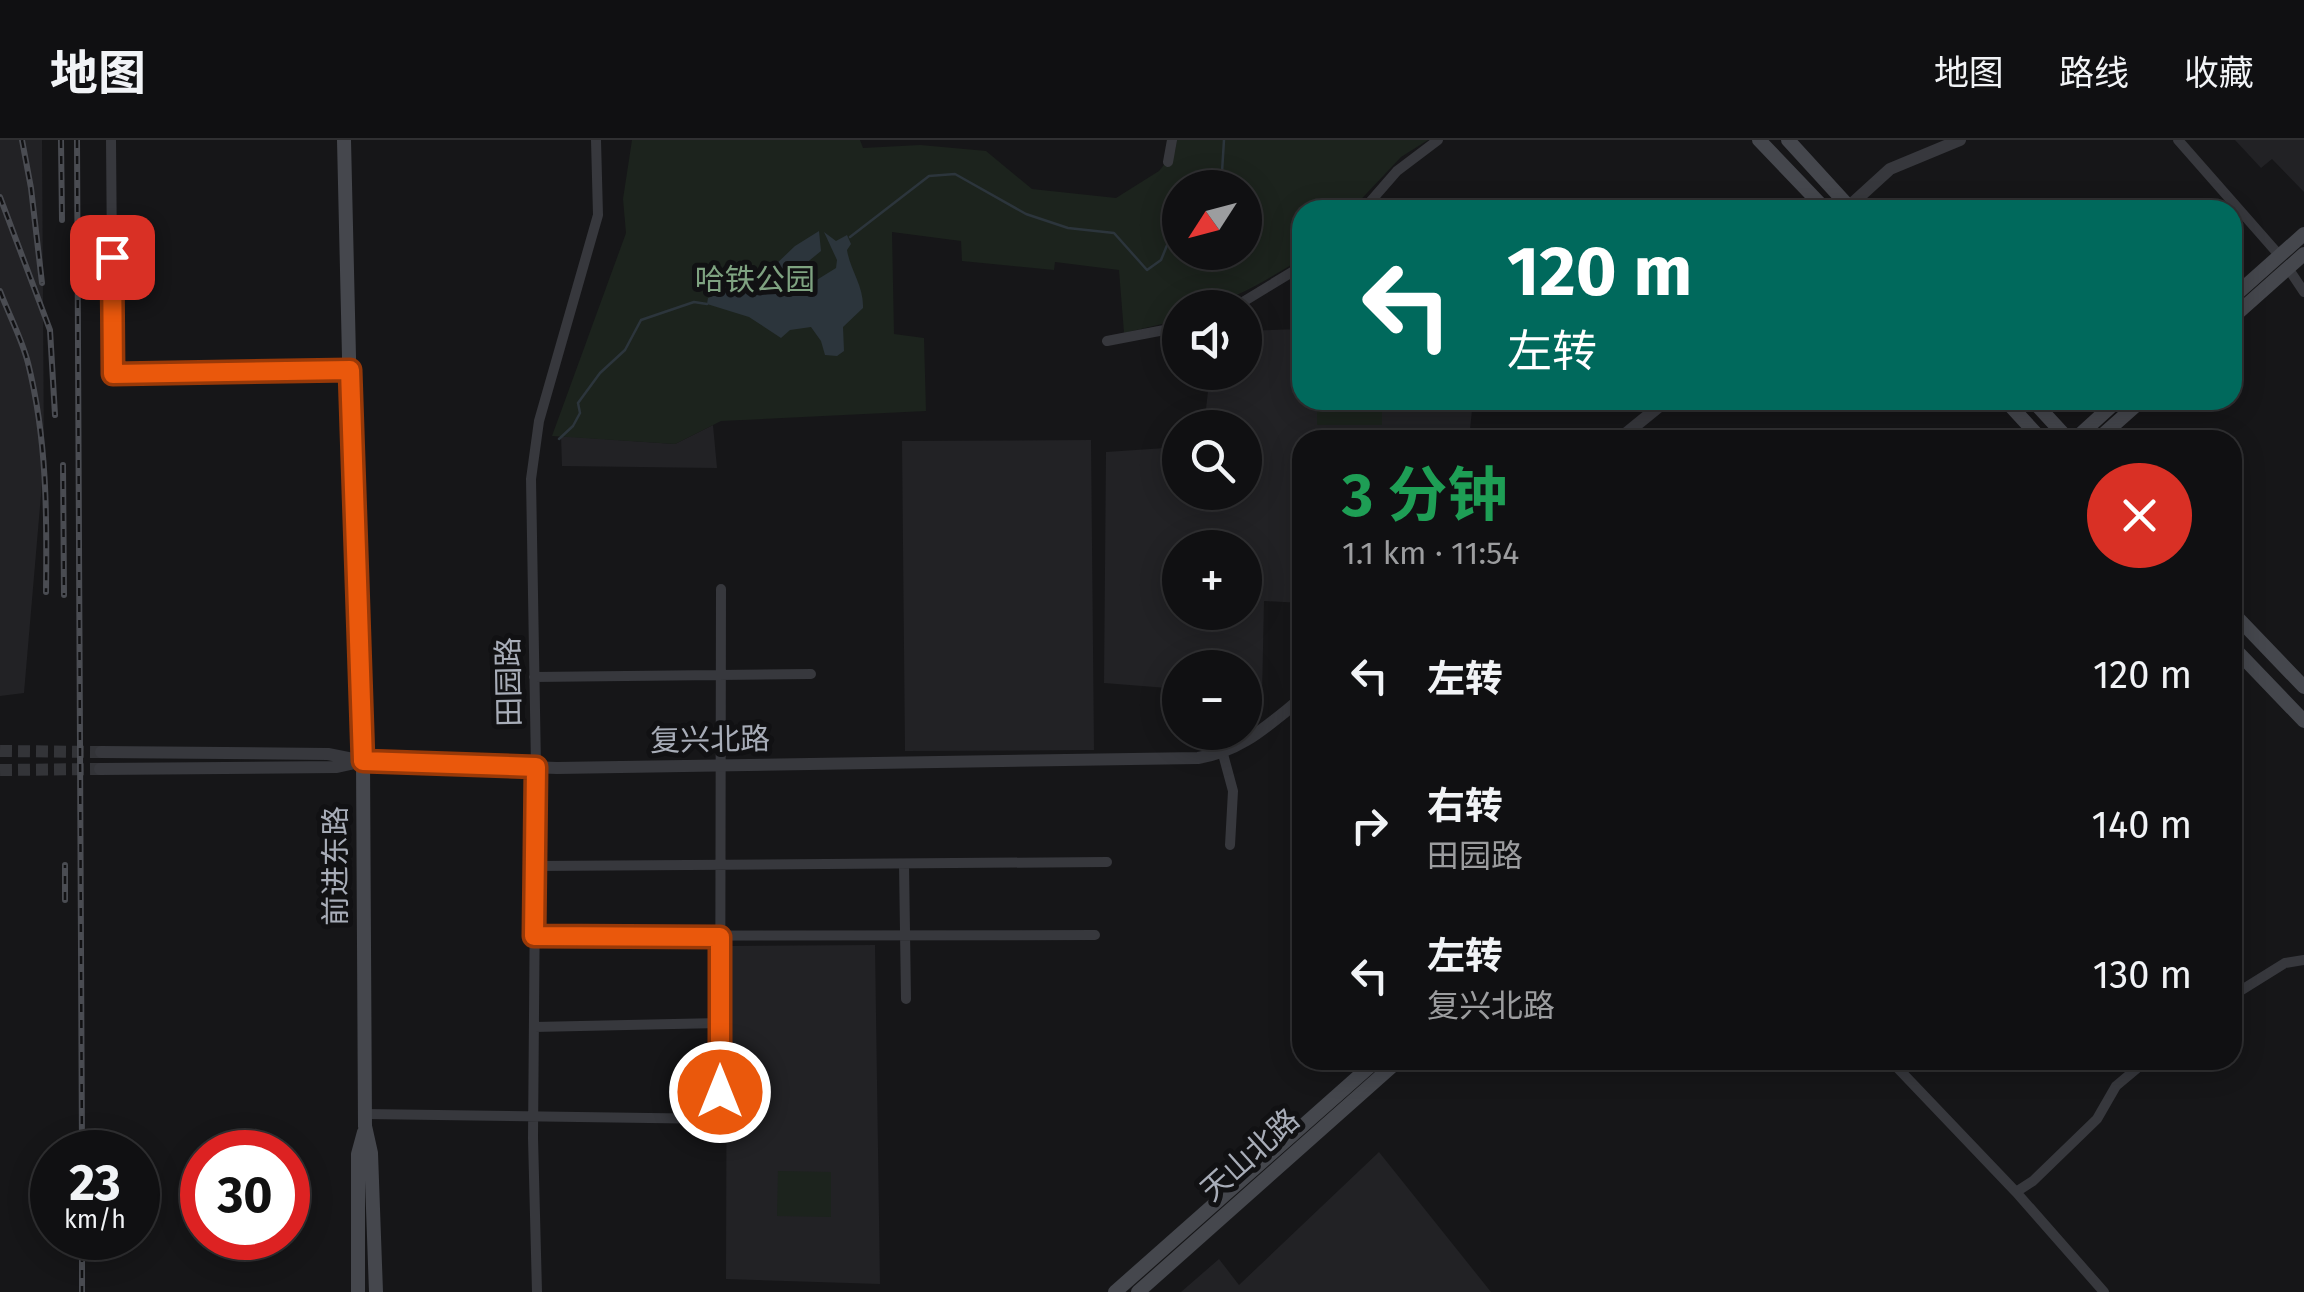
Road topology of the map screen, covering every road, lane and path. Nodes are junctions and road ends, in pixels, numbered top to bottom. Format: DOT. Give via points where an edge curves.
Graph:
graph roads {
  1 [pos="110,140"];
  2 [pos="344,140"];
  3 [pos="596,140"];
  4 [pos="1172,140"];
  5 [pos="1438,140"];
  6 [pos="1759,140"];
  7 [pos="1788,140"];
  8 [pos="1960,140"];
  9 [pos="2178,140"];
  10 [pos="1168,162"];
  11 [pos="1372,200"];
  12 [pos="1816,200"];
  13 [pos="1841,200"];
  14 [pos="1858,200"];
  15 [pos="2230,200"];
  16 [pos="2242,214"];
  17 [pos="2304,234"];
  18 [pos="2304,254"];
  19 [pos="2284,262"];
  20 [pos="1292,272"];
  21 [pos="1262,290"];
  22 [pos="2242,291"];
  23 [pos="2304,292"];
  24 [pos="2242,307"];
  25 [pos="1162,330"];
  26 [pos="1106,341"];
  27 [pos="350,370"];
  28 [pos="1655,410"];
  29 [pos="2014,410"];
  30 [pos="2042,410"];
  31 [pos="2106,410"];
  32 [pos="2131,410"];
  33 [pos="1630,430"];
  34 [pos="2033,430"];
  35 [pos="2061,430"];
  36 [pos="2083,430"];
  37 [pos="2108,430"];
  38 [pos="721,589"];
  39 [pos="2242,622"];
  40 [pos="2242,657"];
  41 [pos="811,674"];
  42 [pos="721,676"];
  43 [pos="534,677"];
  44 [pos="2304,687"];
  45 [pos="1292,706"];
  46 [pos="2304,722"];
  47 [pos="101,752"];
  48 [pos="1223,754"];
  49 [pos="363,761"];
  50 [pos="720,765"];
  51 [pos="536,767"];
  52 [pos="100,769"];
  53 [pos="1230,845"];
  54 [pos="1108,862"];
  55 [pos="904,864"];
  56 [pos="720,865"];
  57 [pos="535,866"];
  58 [pos="1095,935"];
  59 [pos="534,936"];
  60 [pos="904,936"];
  61 [pos="720,937"];
  62 [pos="2304,960"];
  63 [pos="2242,990"];
  64 [pos="906,999"];
  65 [pos="720,1023"];
  66 [pos="534,1027"];
  67 [pos="1366,1070"];
  68 [pos="1388,1070"];
  69 [pos="1900,1070"];
  70 [pos="2135,1070"];
  71 [pos="533,1118"];
  72 [pos="365,1120"];
  73 [pos="2016,1192"];
  74 [pos="358,1292"];
  75 [pos="376,1292"];
  76 [pos="536,1292"];
  77 [pos="1116,1292"];
  78 [pos="1138,1292"];
  79 [pos="2104,1292"];
  1 -- 27 [label="street" via="113,374"];
  2 -- 27 [label="main road, 前进东路"];
  3 -- 43 [label="street, 田园路" via="598,215 538,421 532,464"];
  4 -- 10 [label="street"];
  5 -- 11 [label="street"];
  6 -- 12 [label="main road"];
  7 -- 13 [label="main road"];
  8 -- 14 [label="street" via="1890,170"];
  9 -- 15 [label="street"];
  16 -- 19 [label="street"];
  17 -- 19 [label="main road"];
  18 -- 19 [label="main road"];
  19 -- 22 [label="main road"];
  19 -- 23 [label="street"];
  19 -- 24 [label="main road"];
  20 -- 21 [label="street"];
  25 -- 26 [label="street"];
  27 -- 49 [label="main road, 前进东路"];
  28 -- 33 [label="street"];
  29 -- 34 [label="main road"];
  30 -- 35 [label="main road"];
  31 -- 36 [label="main road"];
  32 -- 37 [label="main road"];
  38 -- 42 [label="street"];
  39 -- 44 [label="main road"];
  40 -- 46 [label="main road"];
  41 -- 42 [label="street"];
  42 -- 43 [label="street"];
  42 -- 50 [label="street"];
  43 -- 51 [label="street, 田园路"];
  45 -- 48 [label="street, 复兴北路"];
  47 -- 49 [label="street, 复兴北路" via="328,754"];
  48 -- 50 [label="street, 复兴北路"];
  48 -- 53 [label="street" via="1233,791"];
  49 -- 51 [label="street, 复兴北路"];
  49 -- 52 [label="street"];
  49 -- 72 [label="main road, 前进东路"];
  50 -- 51 [label="street, 复兴北路"];
  50 -- 56 [label="street"];
  51 -- 57 [label="street, 田园路"];
  54 -- 55 [label="street"];
  55 -- 56 [label="street"];
  55 -- 60 [label="street"];
  56 -- 57 [label="street"];
  56 -- 61 [label="street"];
  57 -- 59 [label="street, 田园路"];
  58 -- 60 [label="street"];
  59 -- 61 [label="street"];
  59 -- 66 [label="street, 田园路"];
  60 -- 61 [label="street"];
  60 -- 64 [label="street"];
  61 -- 65 [label="street"];
  62 -- 63 [label="street" via="2285,963"];
  65 -- 66 [label="street"];
  65 -- 71 [label="street" via="720,1119"];
  66 -- 71 [label="street, 田园路"];
  67 -- 77 [label="main road"];
  68 -- 78 [label="main road, 天山北路"];
  69 -- 73 [label="street"];
  70 -- 73 [label="street" via="2116,1086 2097,1119"];
  71 -- 72 [label="street"];
  71 -- 76 [label="street, 田园路"];
  72 -- 74 [label="main road" via="358,1154"];
  72 -- 75 [label="main road, 前进东路"];
  73 -- 79 [label="street"];
}
